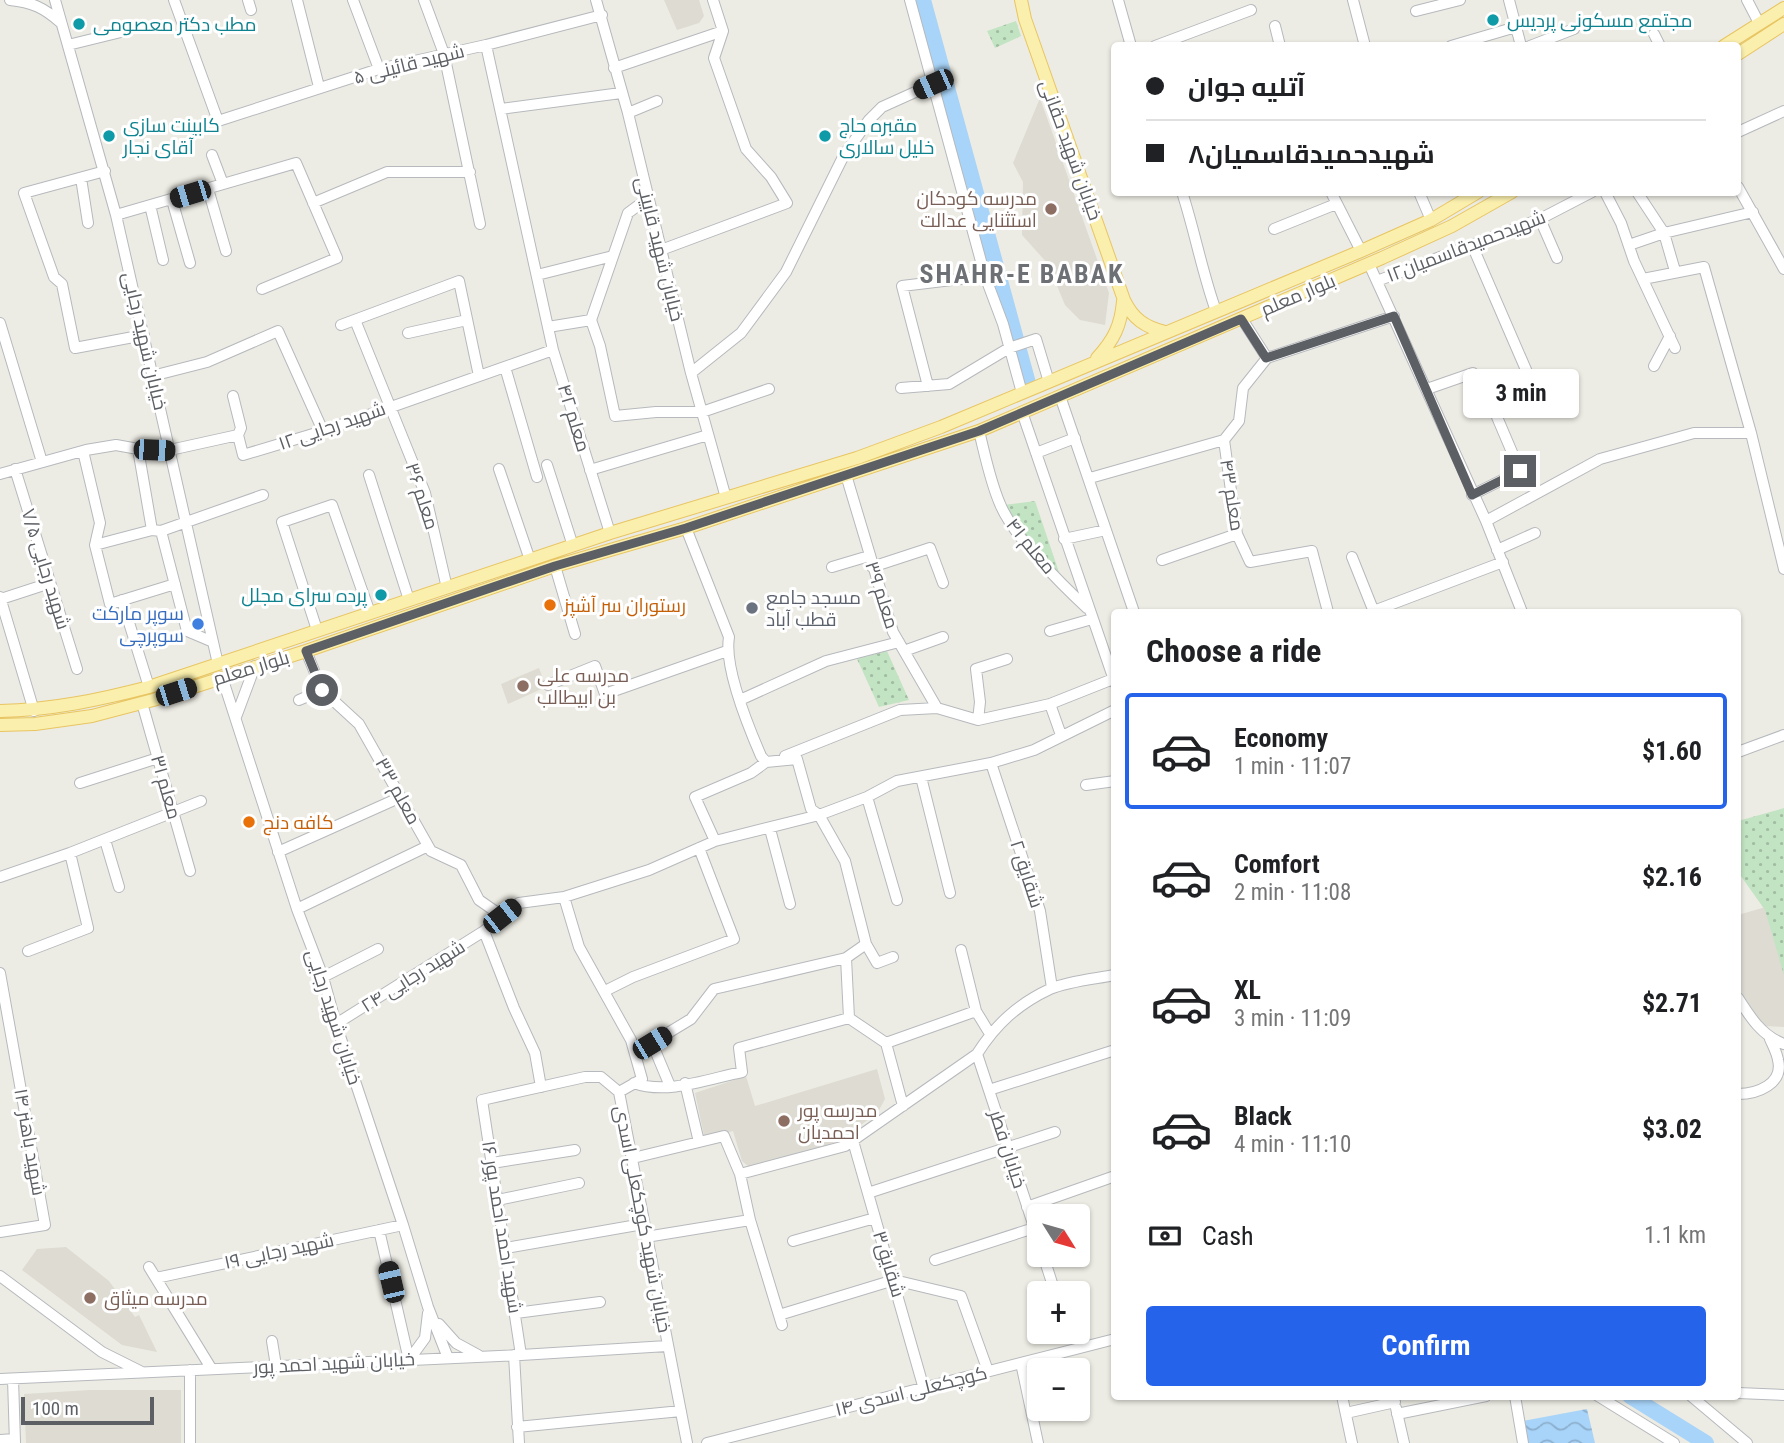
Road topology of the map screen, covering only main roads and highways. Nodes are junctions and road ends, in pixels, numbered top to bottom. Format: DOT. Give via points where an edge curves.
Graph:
graph roads {
  1 [pos="1021,0"];
  2 [pos="1784,8"];
  3 [pos="1784,24"];
  4 [pos="1730,42"];
  5 [pos="1741,52"];
  6 [pos="1471,196"];
  7 [pos="1505,196"];
  8 [pos="1361,251"];
  9 [pos="1369,264"];
  10 [pos="1124,300"];
  11 [pos="1165,332"];
  12 [pos="1094,361"];
  13 [pos="859,464"];
  14 [pos="636,527"];
  15 [pos="643,541"];
  16 [pos="220,670"];
  17 [pos="0,712"];
  18 [pos="0,725"];
  1 -- 10 [label="main road, خیابان شهید حقانی"];
  2 -- 4 [label="main road"];
  3 -- 5 [label="main road"];
  6 -- 8 [label="main road, بلوار معلم"];
  7 -- 9 [label="main road, بلوار معلم"];
  8 -- 9 [label="main road"];
  8 -- 11 [label="main road, بلوار معلم"];
  9 -- 13 [label="main road, بلوار معلم" via="979,431"];
  10 -- 11 [label="main road" via="1138,321"];
  10 -- 12 [label="main road" via="1112,343"];
  11 -- 12 [label="main road, بلوار معلم"];
  12 -- 13 [label="main road, بلوار معلم"];
  13 -- 14 [label="main road, بلوار معلم"];
  13 -- 15 [label="main road, بلوار معلم" via="846,475"];
  14 -- 15 [label="main road"];
  14 -- 16 [label="main road, بلوار معلم" via="317,631"];
  15 -- 16 [label="main road, بلوار معلم" via="555,566 306,651 255,666"];
  16 -- 17 [label="main road, بلوار معلم" via="89,702"];
  16 -- 18 [label="main road, بلوار معلم" via="142,703 92,716"];
}
